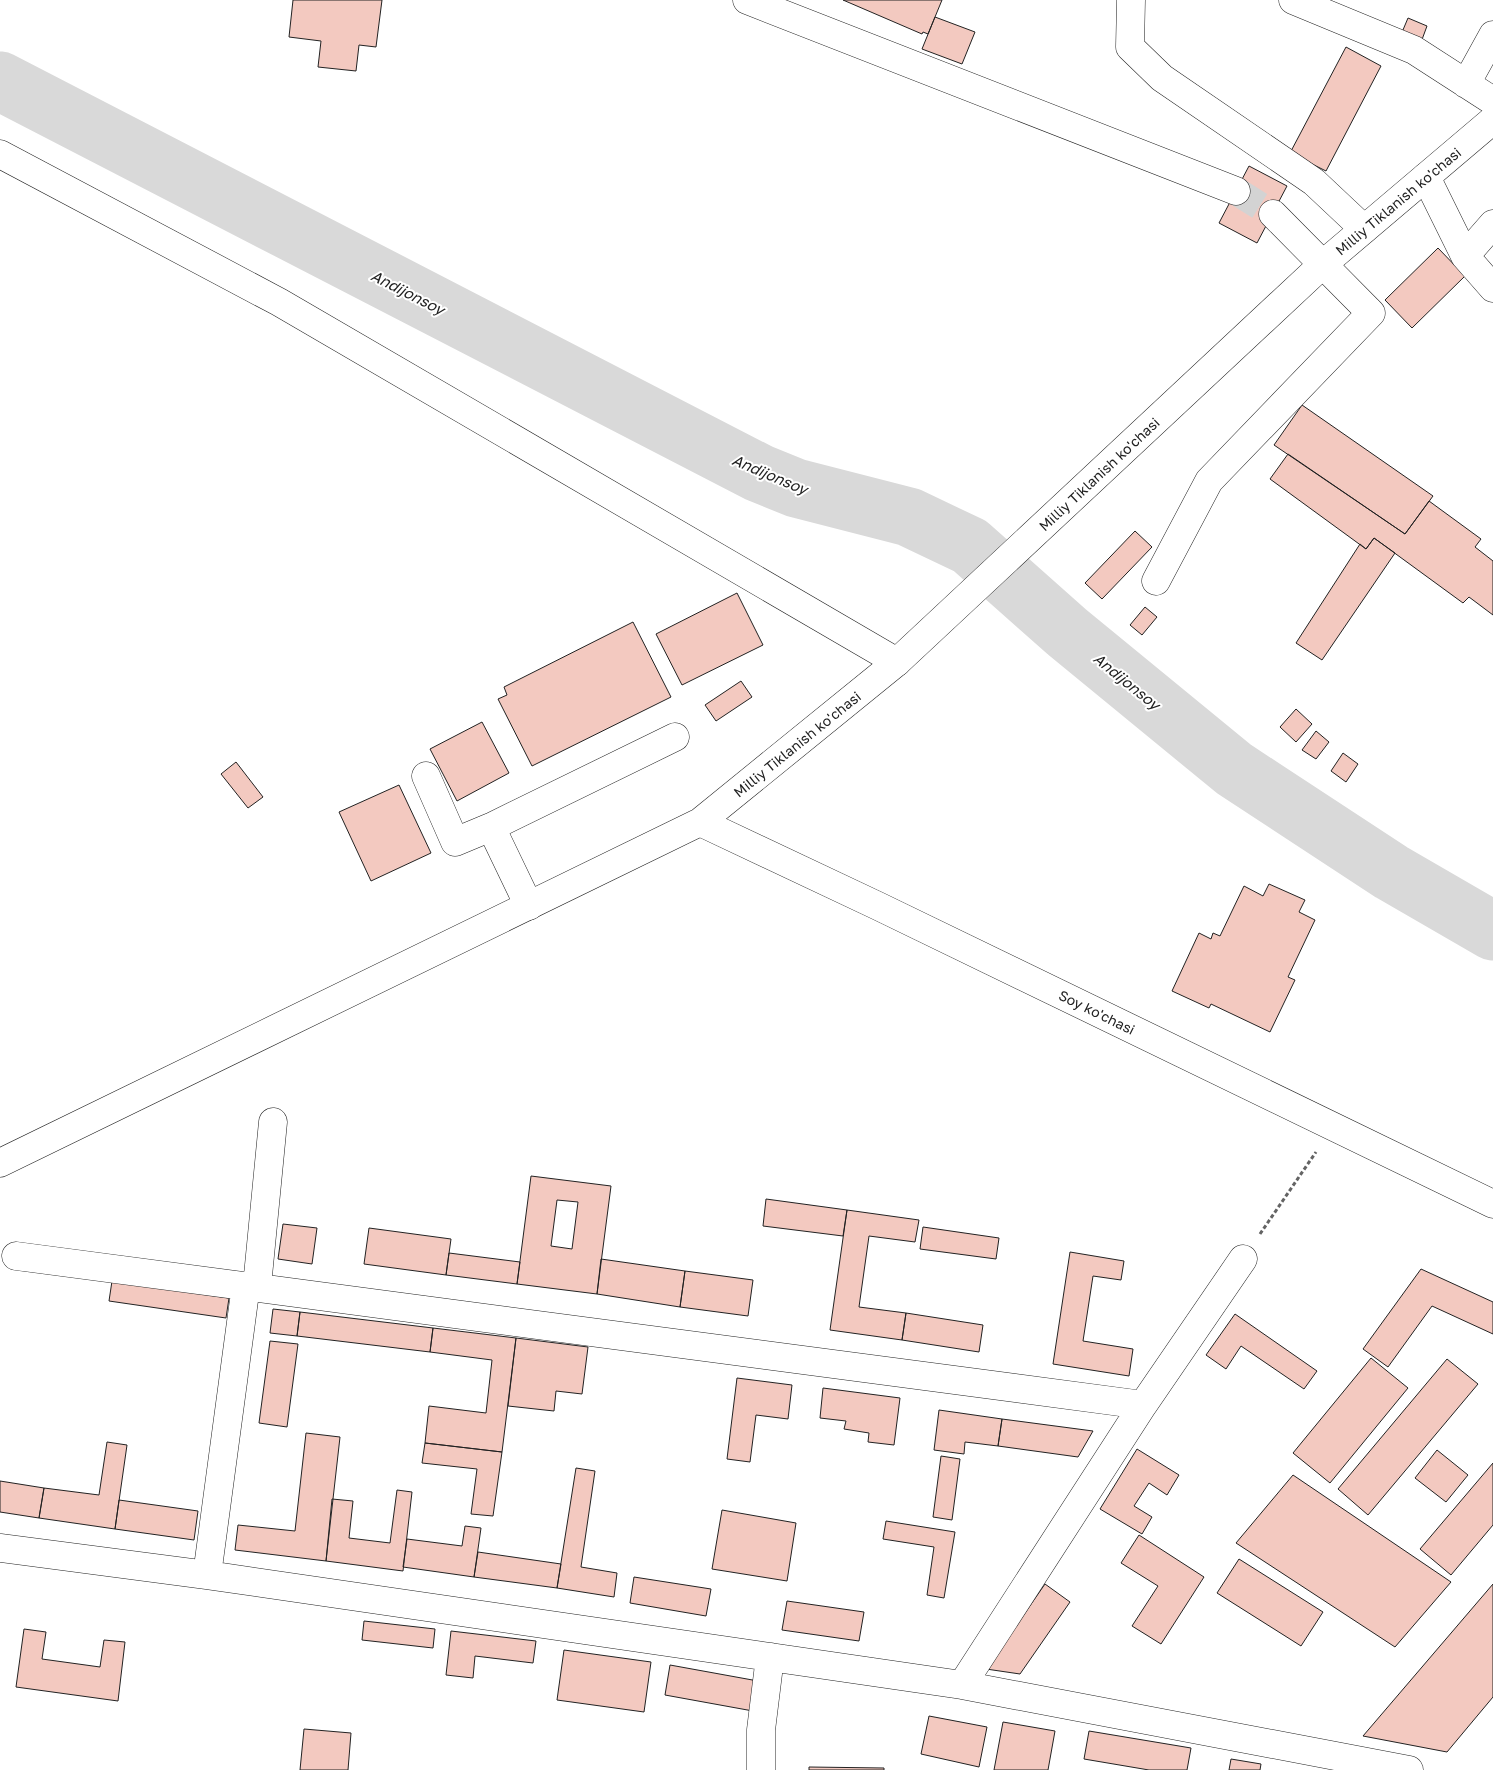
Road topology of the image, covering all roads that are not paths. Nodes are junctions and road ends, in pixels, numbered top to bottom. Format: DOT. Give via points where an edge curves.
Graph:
graph roads {
  1 [pos="747,0"];
  2 [pos="1130,0"];
  3 [pos="1293,0"];
  4 [pos="1493,35"];
  5 [pos="1466,84"];
  6 [pos="1493,102"];
  7 [pos="1493,120"];
  8 [pos="0,154"];
  9 [pos="1426,177"];
  10 [pos="1236,191"];
  11 [pos="1273,214"];
  12 [pos="1493,224"];
  13 [pos="1364,229"];
  14 [pos="1465,256"];
  15 [pos="1322,265"];
  16 [pos="1493,288"];
  17 [pos="1156,581"];
  18 [pos="897,662"];
  19 [pos="675,737"];
  20 [pos="426,776"];
  21 [pos="700,822"];
  22 [pos="491,827"];
  23 [pos="529,906"];
  24 [pos="273,1122"];
  25 [pos="0,1163"];
  26 [pos="1493,1204"];
  27 [pos="16,1256"];
  28 [pos="1243,1259"];
  29 [pos="252,1286"];
  30 [pos="1143,1405"];
  31 [pos="0,1548"];
  32 [pos="207,1575"];
  33 [pos="770,1657"];
  34 [pos="962,1685"];
  35 [pos="761,1770"];
  36 [pos="1408,1770"];
  1 -- 10 [label="main road"];
  2 -- 13 [label="main road" via="1130,47 1155,72 1314,182"];
  3 -- 5 [label="main road" via="1414,50"];
  4 -- 5 [label="main road"];
  5 -- 6 [label="main road"];
  7 -- 9 [label="main road, Milliy Tiklanish ko'chasi"];
  8 -- 18 [label="main road" via="280,302"];
  9 -- 13 [label="main road, Milliy Tiklanish ko'chasi"];
  9 -- 14 [label="main road"];
  11 -- 15 [label="main road"];
  12 -- 14 [label="main road"];
  13 -- 15 [label="main road, Milliy Tiklanish ko'chasi"];
  14 -- 16 [label="main road"];
  15 -- 17 [label="main road" via="1371,313 1209,481"];
  15 -- 18 [label="main road, Milliy Tiklanish ko'chasi"];
  18 -- 21 [label="main road, Milliy Tiklanish ko'chasi"];
  19 -- 22 [label="main road"];
  20 -- 22 [label="main road" via="455,842"];
  21 -- 23 [label="main road, Milliy Tiklanish ko'chasi"];
  21 -- 26 [label="main road, Soy ko'chasi"];
  22 -- 23 [label="main road"];
  23 -- 25 [label="main road, Milliy Tiklanish ko'chasi"];
  24 -- 29 [label="main road"];
  27 -- 29 [label="main road"];
  28 -- 30 [label="main road"];
  29 -- 30 [label="main road"];
  29 -- 32 [label="main road"];
  30 -- 34 [label="main road"];
  31 -- 32 [label="main road"];
  32 -- 33 [label="main road"];
  33 -- 34 [label="main road"];
  33 -- 35 [label="main road" via="761,1730"];
  34 -- 36 [label="main road"];
}
